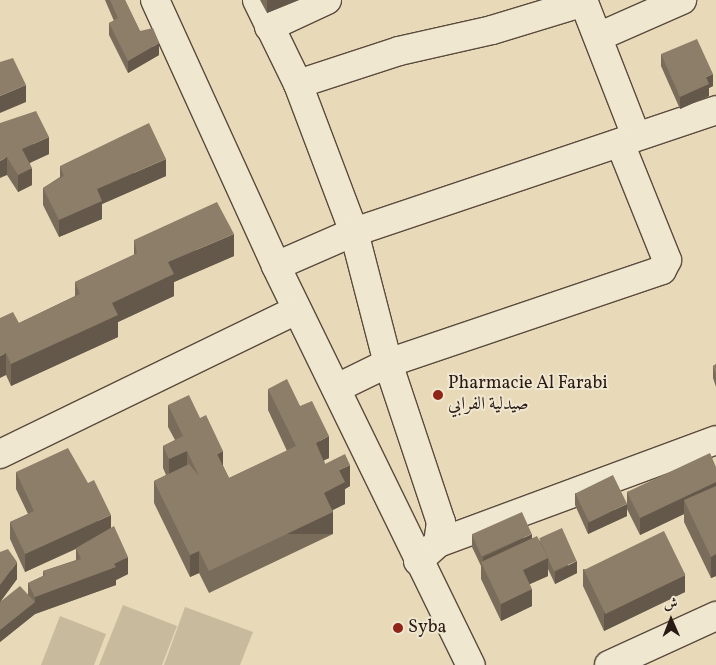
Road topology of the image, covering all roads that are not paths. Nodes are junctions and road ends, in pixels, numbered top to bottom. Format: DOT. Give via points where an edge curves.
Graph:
graph roads {
  1 [pos="155,0"];
  2 [pos="256,0"];
  3 [pos="327,0"];
  4 [pos="682,0"];
  5 [pos="584,1"];
  6 [pos="269,27"];
  7 [pos="598,37"];
  8 [pos="298,84"];
  9 [pos="716,111"];
  10 [pos="628,139"];
  11 [pos="354,232"];
  12 [pos="276,266"];
  13 [pos="297,310"];
  14 [pos="388,364"];
  15 [pos="339,387"];
  16 [pos="716,440"];
  17 [pos="0,454"];
  18 [pos="438,543"];
  19 [pos="418,561"];
  20 [pos="712,625"];
  21 [pos="471,665"];
  22 [pos="609,665"];
  1 -- 12 [label="street"];
  2 -- 6 [label="street"];
  3 -- 6 [label="street"];
  4 -- 7 [label="street"];
  5 -- 7 [label="street"];
  5 -- 8 [label="street" via="492,30 399,51"];
  6 -- 8 [label="street"];
  7 -- 10 [label="street"];
  8 -- 11 [label="street"];
  9 -- 10 [label="street"];
  10 -- 11 [label="street"];
  10 -- 14 [label="street" via="667,260 662,270"];
  11 -- 12 [label="street"];
  11 -- 14 [label="street"];
  12 -- 13 [label="street"];
  13 -- 15 [label="street"];
  13 -- 17 [label="street"];
  14 -- 15 [label="street"];
  14 -- 18 [label="street" via="441,522"];
  15 -- 19 [label="street"];
  16 -- 18 [label="street"];
  18 -- 19 [label="street"];
  19 -- 21 [label="street"];
  20 -- 22 [label="street"];
}
